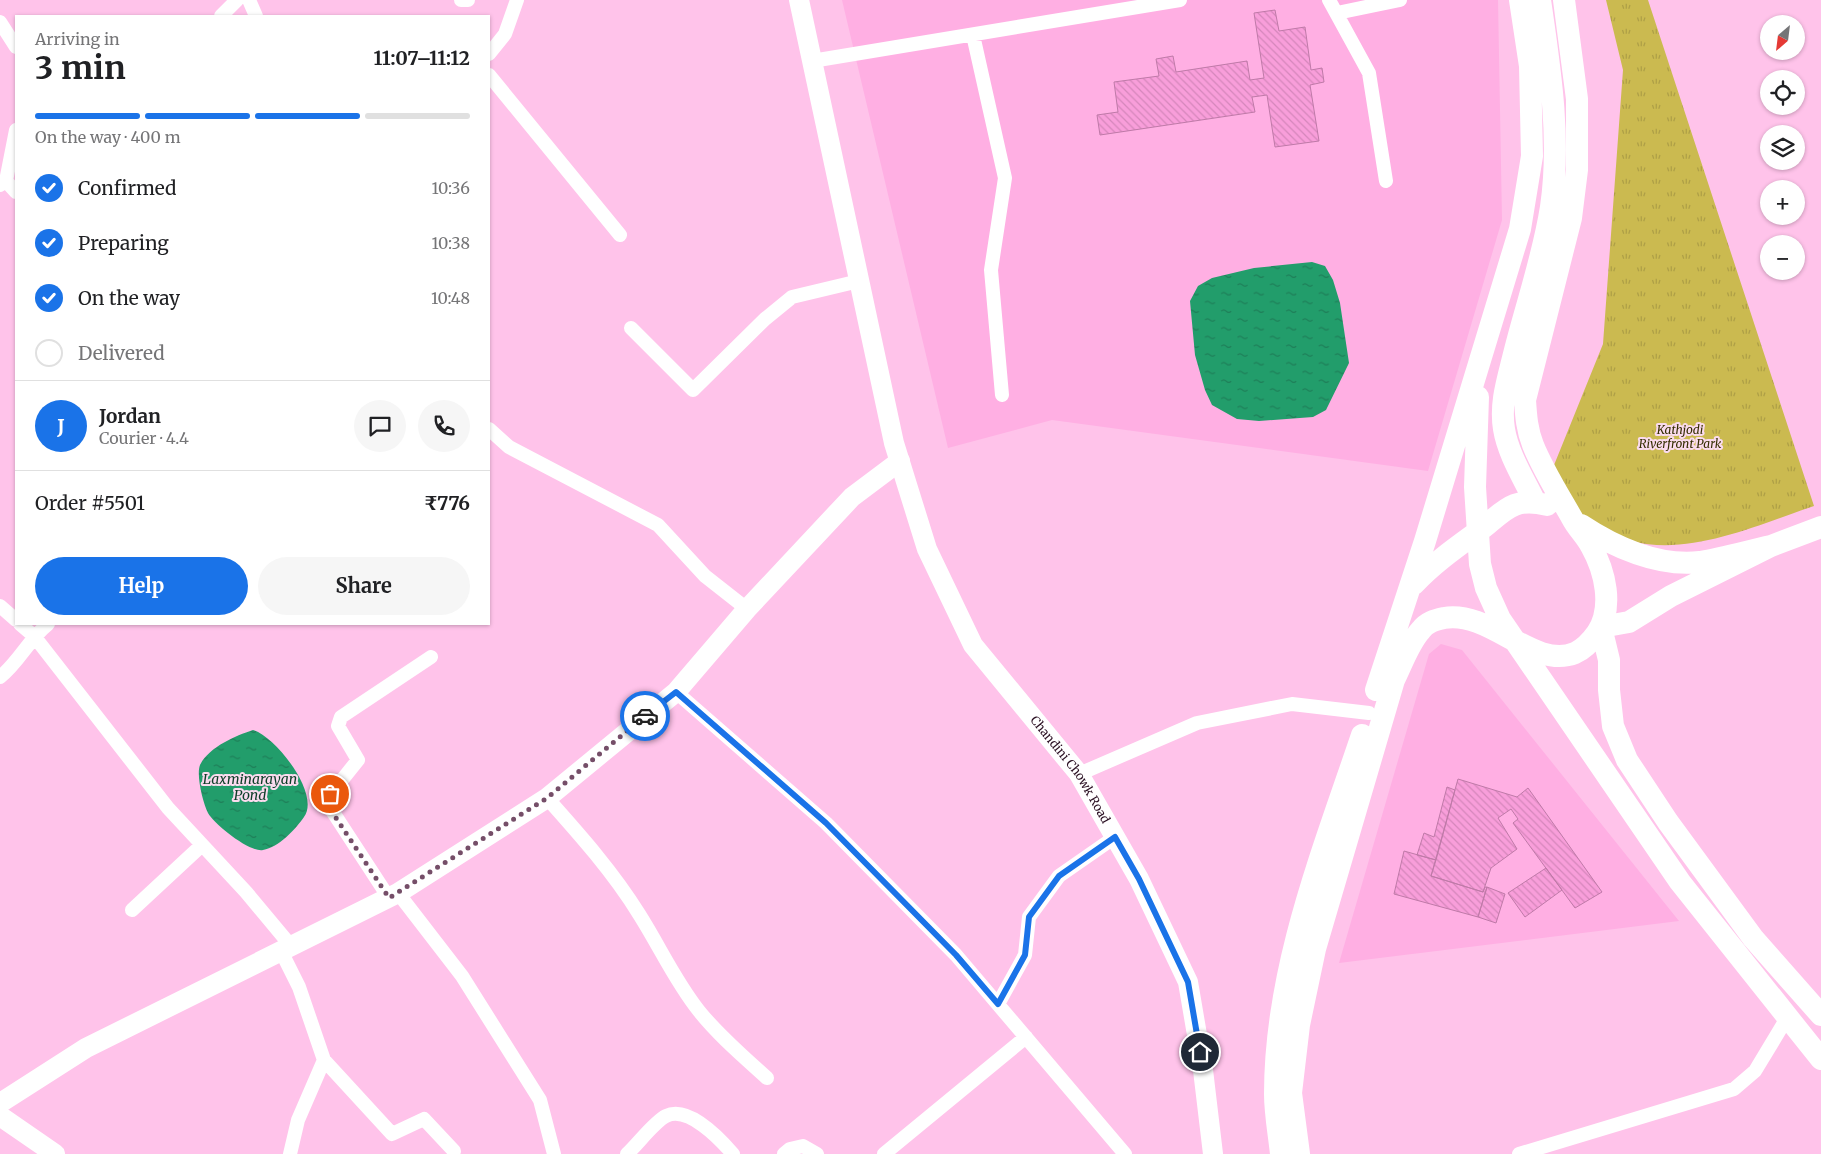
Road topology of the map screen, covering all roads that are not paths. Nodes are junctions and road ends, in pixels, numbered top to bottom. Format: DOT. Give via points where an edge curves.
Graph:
graph roads {
  1 [pos="237,0"];
  2 [pos="249,0"];
  3 [pos="461,0"];
  4 [pos="468,0"];
  5 [pos="517,0"];
  6 [pos="799,0"];
  7 [pos="1180,0"];
  8 [pos="1329,0"];
  9 [pos="1400,0"];
  10 [pos="1520,0"];
  11 [pos="1540,0"];
  12 [pos="1564,0"];
  13 [pos="1337,13"];
  14 [pos="222,15"];
  15 [pos="256,15"];
  16 [pos="0,22"];
  17 [pos="973,34"];
  18 [pos="15,45"];
  19 [pos="490,53"];
  20 [pos="812,61"];
  21 [pos="490,75"];
  22 [pos="15,134"];
  23 [pos="1386,181"];
  24 [pos="3,183"];
  25 [pos="15,191"];
  26 [pos="620,235"];
  27 [pos="859,281"];
  28 [pos="631,328"];
  29 [pos="1480,359"];
  30 [pos="1002,395"];
  31 [pos="490,430"];
  32 [pos="900,461"];
  33 [pos="1535,502"];
  34 [pos="1573,520"];
  35 [pos="1821,527"];
  36 [pos="1479,531"];
  37 [pos="1772,546"];
  38 [pos="1410,589"];
  39 [pos="0,606"];
  40 [pos="747,609"];
  41 [pos="15,619"];
  42 [pos="21,625"];
  43 [pos="47,625"];
  44 [pos="1601,627"];
  45 [pos="34,636"];
  46 [pos="1516,640"];
  47 [pos="431,657"];
  48 [pos="0,677"];
  49 [pos="676,692"];
  50 [pos="1369,712"];
  51 [pos="1079,774"];
  52 [pos="547,798"];
  53 [pos="1115,837"];
  54 [pos="202,844"];
  55 [pos="394,895"];
  56 [pos="132,910"];
  57 [pos="286,949"];
  58 [pos="998,1004"];
  59 [pos="1821,1015"];
  60 [pos="1787,1018"];
  61 [pos="1026,1037"];
  62 [pos="1821,1059"];
  63 [pos="324,1060"];
  64 [pos="767,1078"];
  65 [pos="0,1103"];
  66 [pos="0,1116"];
  67 [pos="454,1151"];
  68 [pos="54,1154"];
  69 [pos="290,1154"];
  70 [pos="554,1154"];
  71 [pos="627,1154"];
  72 [pos="733,1154"];
  73 [pos="784,1154"];
  74 [pos="817,1154"];
  75 [pos="884,1154"];
  76 [pos="1125,1154"];
  77 [pos="1213,1154"];
  78 [pos="1281,1154"];
  79 [pos="1299,1154"];
  80 [pos="1519,1154"];
  1 -- 14 [label="street"];
  2 -- 15 [label="street"];
  3 -- 4 [label="street"];
  5 -- 19 [label="street" via="505,34"];
  6 -- 20 [label="main road, Chandini Chowk Road"];
  7 -- 17 [label="street"];
  8 -- 13 [label="street"];
  9 -- 13 [label="street"];
  10 -- 29 [label="main road" via="1530,66 1532,156 1520,229"];
  11 -- 33 [label="main road" via="1555,99 1551,206 1502,401 1504,430"];
  12 -- 34 [label="main road" via="1577,99 1572,218 1526,400 1526,422 1533,445"];
  13 -- 23 [label="street" via="1369,72"];
  16 -- 18 [label="street"];
  17 -- 20 [label="street"];
  17 -- 30 [label="street" via="1005,178 991,270"];
  20 -- 27 [label="main road, Chandini Chowk Road"];
  21 -- 26 [label="street"];
  22 -- 24 [label="street"];
  24 -- 25 [label="street"];
  27 -- 28 [label="street" via="792,297 765,318 693,390"];
  27 -- 32 [label="main road, Chandini Chowk Road"];
  29 -- 36 [label="main road" via="1475,487"];
  29 -- 38 [label="main road"];
  31 -- 40 [label="street" via="509,447 658,525 705,576"];
  32 -- 40 [label="main road" via="852,497"];
  32 -- 51 [label="main road, Chandini Chowk Road" via="927,549 974,644"];
  33 -- 34 [label="main road" via="1553,506"];
  33 -- 36 [label="main road" via="1502,510"];
  34 -- 37 [label="main road" via="1609,543 1666,561 1698,562"];
  34 -- 44 [label="main road" via="1601,568 1607,598"];
  35 -- 37 [label="main road"];
  36 -- 38 [label="main road" via="1434,563"];
  36 -- 46 [label="main road" via="1480,564 1486,588 1500,619"];
  37 -- 44 [label="main road" via="1672,596 1629,622"];
  38 -- 50 [label="main road"];
  39 -- 41 [label="street"];
  40 -- 49 [label="main road"];
  42 -- 45 [label="street"];
  43 -- 45 [label="street"];
  44 -- 46 [label="main road" via="1591,642 1575,653 1555,655 1536,651"];
  44 -- 59 [label="main road" via="1609,660 1613,726 1627,760 1668,822 1754,938"];
  45 -- 48 [label="street"];
  45 -- 54 [label="street" via="168,808"];
  46 -- 60 [label="main road" via="1680,882"];
  46 -- 79 [label="main road" via="1477,621 1455,616 1432,620 1421,630 1394,680 1315,949 1299,1025 1291,1093"];
  47 -- 55 [label="street" via="338,721 358,760 330,794 328,806"];
  49 -- 52 [label="main road"];
  49 -- 58 [label="street" via="826,823 956,955"];
  50 -- 51 [label="street" via="1292,704 1197,723"];
  50 -- 78 [label="main road" via="1301,918 1289,976 1279,1028 1275,1094"];
  51 -- 53 [label="main road, Chandini Chowk Road"];
  52 -- 55 [label="main road"];
  52 -- 64 [label="street" via="606,867 640,915 698,1011"];
  53 -- 58 [label="street" via="1059,876 1029,917 1025,955"];
  53 -- 77 [label="main road, Chandini Chowk Road" via="1139,879 1188,982"];
  54 -- 56 [label="street"];
  54 -- 57 [label="street"];
  55 -- 57 [label="main road"];
  55 -- 70 [label="street" via="462,976 540,1100"];
  57 -- 63 [label="street"];
  57 -- 65 [label="main road" via="86,1048"];
  58 -- 61 [label="street"];
  60 -- 62 [label="main road"];
  60 -- 80 [label="street" via="1755,1071 1734,1089"];
  61 -- 75 [label="street"];
  61 -- 76 [label="street"];
  63 -- 67 [label="street" via="392,1134 424,1119"];
  63 -- 69 [label="street" via="298,1120"];
  66 -- 68 [label="main road"];
  71 -- 72 [label="street" via="664,1117 676,1112 687,1115"];
  73 -- 74 [label="street" via="803,1146"];
}
